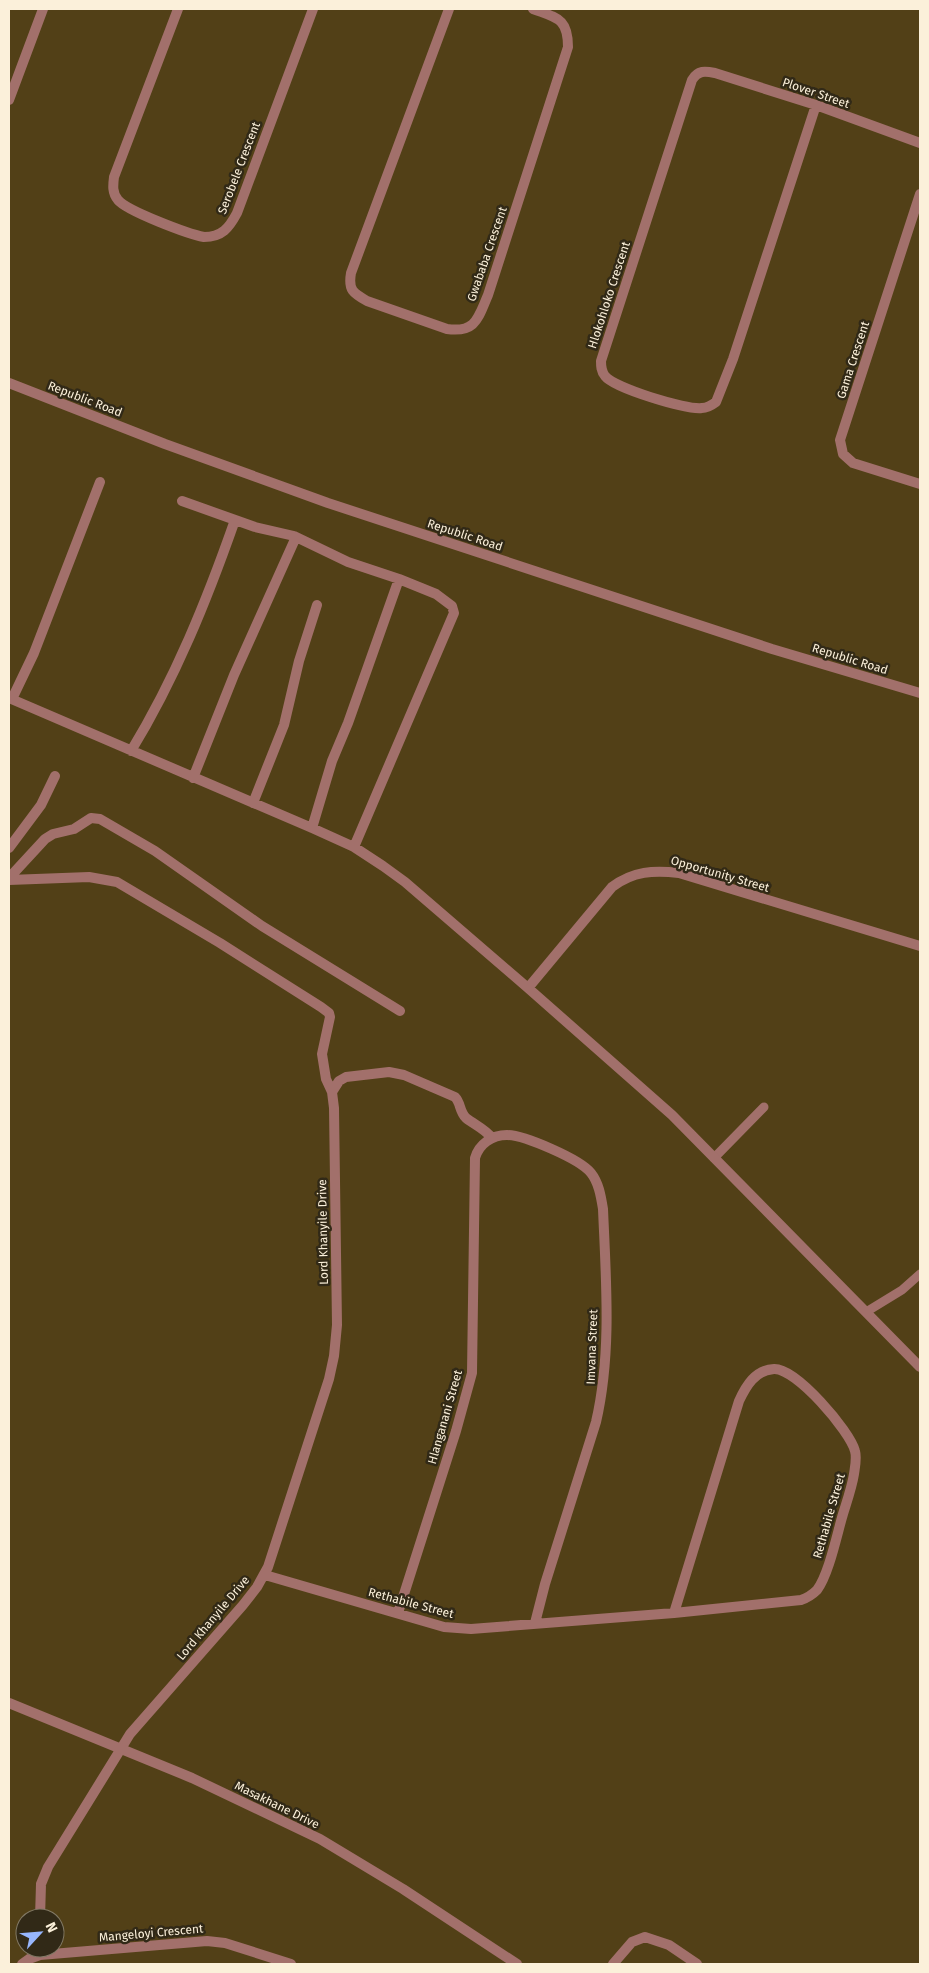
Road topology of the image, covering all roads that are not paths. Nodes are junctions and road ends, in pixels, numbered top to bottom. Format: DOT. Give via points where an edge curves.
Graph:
graph roads {
  1 [pos="43,9"];
  2 [pos="178,9"];
  3 [pos="313,9"];
  4 [pos="449,9"];
  5 [pos="532,9"];
  6 [pos="703,71"];
  7 [pos="9,100"];
  8 [pos="816,105"];
  9 [pos="920,143"];
  10 [pos="920,194"];
  11 [pos="9,383"];
  12 [pos="100,482"];
  13 [pos="920,484"];
  14 [pos="182,501"];
  15 [pos="235,520"];
  16 [pos="296,537"];
  17 [pos="399,579"];
  18 [pos="317,605"];
  19 [pos="920,693"];
  20 [pos="11,698"];
  21 [pos="131,751"];
  22 [pos="56,776"];
  23 [pos="193,778"];
  24 [pos="253,803"];
  25 [pos="312,828"];
  26 [pos="354,847"];
  27 [pos="9,848"];
  28 [pos="9,879"];
  29 [pos="920,946"];
  30 [pos="528,988"];
  31 [pos="400,1011"];
  32 [pos="332,1092"];
  33 [pos="764,1106"];
  34 [pos="492,1138"];
  35 [pos="714,1158"];
  36 [pos="920,1274"];
  37 [pos="866,1312"];
  38 [pos="920,1367"];
  39 [pos="265,1575"];
  40 [pos="398,1613"];
  41 [pos="674,1613"];
  42 [pos="535,1623"];
  43 [pos="9,1702"];
  44 [pos="120,1749"];
  45 [pos="41,1908"];
  46 [pos="65,1950"];
  47 [pos="292,1964"];
  48 [pos="517,1964"];
  49 [pos="613,1964"];
  50 [pos="696,1964"];
  1 -- 7 [label="street"];
  2 -- 3 [label="street, Serobele Crescent" via="114,177 113,188 118,200 132,210 204,237 212,237 225,232 236,213"];
  4 -- 5 [label="street, Gwababa Crescent" via="349,283 356,295 367,301 447,329 461,330 475,323 488,295 568,47 567,28 557,18"];
  6 -- 8 [label="street, Plover Street"];
  6 -- 8 [label="street, Hlokohloko Crescent" via="692,80 601,361 605,376 616,384 676,404 702,409 719,397"];
  8 -- 9 [label="street, Plover Street"];
  10 -- 13 [label="street, Gama Crescent" via="840,440 843,454 853,463"];
  11 -- 19 [label="street, Republic Road" via="328,503 772,649"];
  12 -- 20 [label="street" via="34,653"];
  14 -- 15 [label="street"];
  15 -- 16 [label="street"];
  15 -- 21 [label="street" via="179,660"];
  16 -- 17 [label="street" via="348,562"];
  16 -- 23 [label="street" via="234,675"];
  17 -- 25 [label="street" via="332,761"];
  17 -- 26 [label="street" via="444,599 454,613"];
  18 -- 24 [label="street" via="299,661 284,725"];
  20 -- 21 [label="street"];
  21 -- 23 [label="street"];
  22 -- 27 [label="street" via="41,805"];
  23 -- 24 [label="street"];
  24 -- 25 [label="street"];
  25 -- 26 [label="street"];
  26 -- 30 [label="street" via="405,882"];
  28 -- 31 [label="street" via="44,838 74,829 91,818 100,819 155,851 262,926"];
  28 -- 32 [label="street, Lord Khanyile Drive" via="89,877 117,882 321,1007 330,1017 322,1054"];
  29 -- 30 [label="street, Opportunity Street" via="679,874 648,872 624,878 612,887"];
  30 -- 35 [label="street" via="672,1115"];
  32 -- 34 [label="street" via="339,1081 355,1075 388,1072 404,1075 456,1097 466,1118"];
  32 -- 39 [label="street, Lord Khanyile Drive" via="337,1325 334,1356 316,1424"];
  33 -- 35 [label="lane"];
  34 -- 40 [label="street, Hlanganani Street" via="479,1148 473,1168 472,1373"];
  34 -- 42 [label="street, Imvana Street" via="518,1137 581,1163 595,1178 603,1209 606,1350 602,1399"];
  35 -- 37 [label="street"];
  36 -- 37 [label="lane" via="902,1290"];
  37 -- 38 [label="street"];
  39 -- 40 [label="street, Rethabile Street"];
  39 -- 44 [label="street, Lord Khanyile Drive" via="243,1605 135,1727"];
  40 -- 42 [label="street, Rethabile Street" via="455,1628"];
  41 -- 41 [label="street, Rethabile Street" via="801,1600 812,1594 821,1583 854,1475 855,1449 843,1428 808,1390 781,1371 773,1369 754,1377 739,1401"];
  41 -- 42 [label="street, Rethabile Street"];
  43 -- 44 [label="street, Masakhane Drive"];
  44 -- 45 [label="street, Lord Khanyile Drive" via="48,1867 42,1884"];
  44 -- 48 [label="street, Masakhane Drive" via="192,1778 320,1839"];
  46 -- 47 [label="street, Mangeloyi Crescent" via="212,1941"];
  49 -- 50 [label="street" via="632,1942 645,1937 669,1945"];
}
